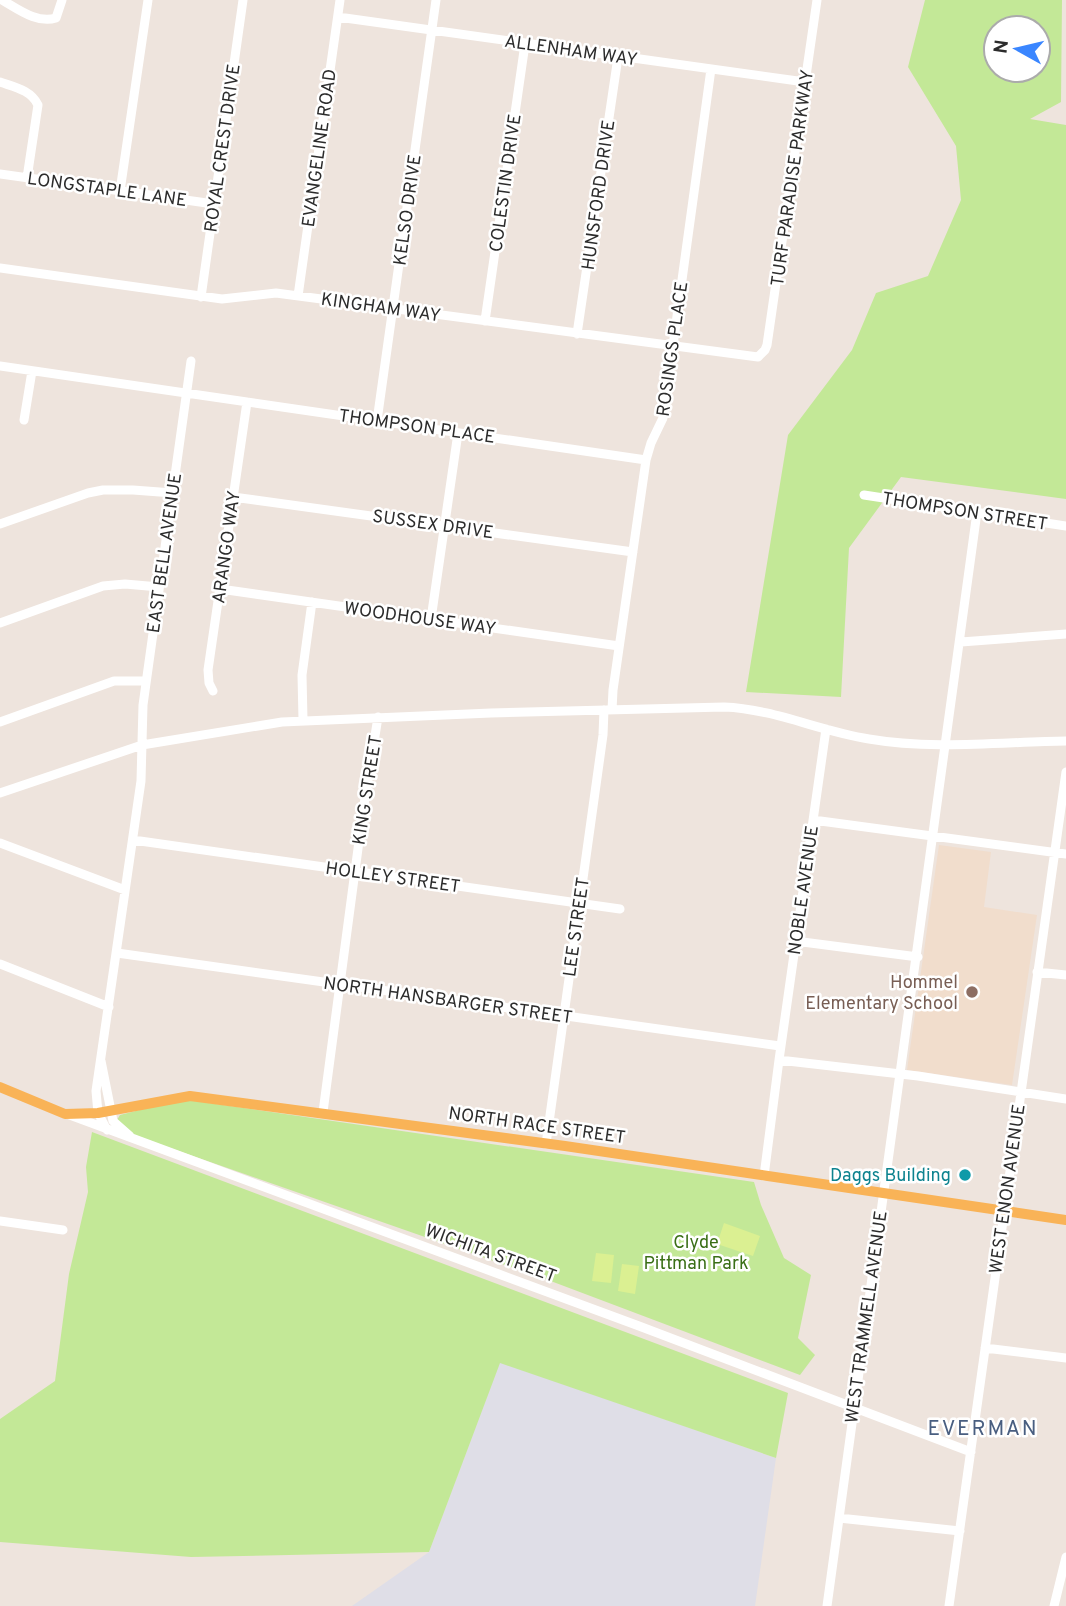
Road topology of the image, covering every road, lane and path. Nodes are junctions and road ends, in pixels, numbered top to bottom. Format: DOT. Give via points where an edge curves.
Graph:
graph roads {
  1 [pos="2,0"];
  2 [pos="62,0"];
  3 [pos="148,0"];
  4 [pos="243,0"];
  5 [pos="340,0"];
  6 [pos="436,0"];
  7 [pos="817,0"];
  8 [pos="338,17"];
  9 [pos="432,31"];
  10 [pos="525,44"];
  11 [pos="618,57"];
  12 [pos="711,69"];
  13 [pos="0,82"];
  14 [pos="806,82"];
  15 [pos="0,174"];
  16 [pos="27,178"];
  17 [pos="120,191"];
  18 [pos="214,204"];
  19 [pos="0,268"];
  20 [pos="201,296"];
  21 [pos="298,296"];
  22 [pos="393,309"];
  23 [pos="485,321"];
  24 [pos="578,334"];
  25 [pos="672,347"];
  26 [pos="762,355"];
  27 [pos="191,361"];
  28 [pos="0,366"];
  29 [pos="32,371"];
  30 [pos="187,393"];
  31 [pos="247,402"];
  32 [pos="24,420"];
  33 [pos="377,421"];
  34 [pos="458,433"];
  35 [pos="646,460"];
  36 [pos="173,493"];
  37 [pos="864,495"];
  38 [pos="233,496"];
  39 [pos="977,512"];
  40 [pos="0,524"];
  41 [pos="445,526"];
  42 [pos="1066,526"];
  43 [pos="633,552"];
  44 [pos="159,587"];
  45 [pos="220,589"];
  46 [pos="312,602"];
  47 [pos="431,619"];
  48 [pos="0,623"];
  49 [pos="1066,634"];
  50 [pos="961,642"];
  51 [pos="619,646"];
  52 [pos="146,681"];
  53 [pos="213,691"];
  54 [pos="608,710"];
  55 [pos="378,717"];
  56 [pos="303,720"];
  57 [pos="0,722"];
  58 [pos="826,729"];
  59 [pos="1066,741"];
  60 [pos="946,743"];
  61 [pos="142,745"];
  62 [pos="1066,772"];
  63 [pos="0,793"];
  64 [pos="813,820"];
  65 [pos="934,836"];
  66 [pos="133,840"];
  67 [pos="0,843"];
  68 [pos="1054,852"];
  69 [pos="1066,854"];
  70 [pos="355,871"];
  71 [pos="125,890"];
  72 [pos="579,904"];
  73 [pos="620,909"];
  74 [pos="795,941"];
  75 [pos="117,953"];
  76 [pos="918,957"];
  77 [pos="0,964"];
  78 [pos="1037,972"];
  79 [pos="1066,975"];
  80 [pos="340,985"];
  81 [pos="109,1007"];
  82 [pos="563,1016"];
  83 [pos="780,1046"];
  84 [pos="100,1059"];
  85 [pos="779,1060"];
  86 [pos="901,1074"];
  87 [pos="0,1087"];
  88 [pos="1020,1093"];
  89 [pos="1066,1099"];
  90 [pos="111,1111"];
  91 [pos="323,1112"];
  92 [pos="98,1113"];
  93 [pos="65,1114"];
  94 [pos="107,1131"];
  95 [pos="136,1140"];
  96 [pos="545,1144"];
  97 [pos="764,1176"];
  98 [pos="883,1192"];
  99 [pos="1004,1211"];
  100 [pos="1066,1220"];
  101 [pos="0,1221"];
  102 [pos="63,1230"];
  103 [pos="985,1348"];
  104 [pos="1066,1358"];
  105 [pos="853,1408"];
  106 [pos="971,1452"];
  107 [pos="839,1518"];
  108 [pos="960,1531"];
  109 [pos="1066,1557"];
  110 [pos="827,1606"];
  111 [pos="949,1606"];
  112 [pos="1054,1606"];
  1 -- 2 [label="street" via="48,21 56,18"];
  3 -- 17 [label="street"];
  4 -- 18 [label="street, ROYAL CREST DRIVE"];
  5 -- 8 [label="street, EVANGELINE ROAD"];
  6 -- 9 [label="street, KELSO DRIVE"];
  7 -- 14 [label="street, TURF PARADISE PARKWAY"];
  8 -- 9 [label="street, ALLENHAM WAY"];
  8 -- 21 [label="street, EVANGELINE ROAD"];
  9 -- 10 [label="street, ALLENHAM WAY"];
  9 -- 22 [label="street, KELSO DRIVE"];
  10 -- 11 [label="street, ALLENHAM WAY"];
  10 -- 23 [label="street, COLESTIN DRIVE"];
  11 -- 12 [label="street, ALLENHAM WAY"];
  11 -- 24 [label="street, HUNSFORD DRIVE"];
  12 -- 14 [label="street, ALLENHAM WAY"];
  12 -- 25 [label="street, ROSINGS PLACE"];
  13 -- 16 [label="street" via="32,95 38,105"];
  14 -- 26 [label="street, TURF PARADISE PARKWAY"];
  15 -- 16 [label="street, LONGSTAPLE LANE"];
  16 -- 17 [label="street, LONGSTAPLE LANE"];
  17 -- 18 [label="street, LONGSTAPLE LANE"];
  18 -- 20 [label="street, ROYAL CREST DRIVE"];
  19 -- 20 [label="street, KINGHAM WAY"];
  20 -- 21 [label="street, KINGHAM WAY" via="232,300 264,293"];
  21 -- 22 [label="street, KINGHAM WAY"];
  22 -- 23 [label="street, KINGHAM WAY"];
  22 -- 33 [label="street, KELSO DRIVE"];
  23 -- 24 [label="street, KINGHAM WAY"];
  24 -- 25 [label="street, KINGHAM WAY"];
  25 -- 26 [label="street, KINGHAM WAY" via="752,358"];
  25 -- 35 [label="street, ROSINGS PLACE" via="663,418"];
  27 -- 30 [label="street, EAST BELL AVENUE"];
  28 -- 29 [label="street"];
  29 -- 30 [label="street"];
  29 -- 32 [label="street"];
  30 -- 31 [label="street, THOMPSON PLACE"];
  30 -- 36 [label="street, EAST BELL AVENUE"];
  31 -- 33 [label="street, THOMPSON PLACE"];
  31 -- 38 [label="street, ARANGO WAY"];
  33 -- 34 [label="street, THOMPSON PLACE"];
  34 -- 35 [label="street, THOMPSON PLACE"];
  34 -- 41 [label="street"];
  35 -- 43 [label="street, ROSINGS PLACE"];
  36 -- 40 [label="street" via="103,490"];
  36 -- 44 [label="street, EAST BELL AVENUE"];
  37 -- 39 [label="street, THOMPSON STREET"];
  38 -- 41 [label="street, SUSSEX DRIVE"];
  38 -- 45 [label="street, ARANGO WAY"];
  39 -- 42 [label="street, THOMPSON STREET"];
  39 -- 50 [label="street, WEST TRAMMELL AVENUE"];
  41 -- 43 [label="street, SUSSEX DRIVE"];
  41 -- 47 [label="street"];
  43 -- 51 [label="street, ROSINGS PLACE"];
  44 -- 48 [label="street" via="103,586"];
  44 -- 52 [label="street, EAST BELL AVENUE"];
  45 -- 46 [label="street, WOODHOUSE WAY"];
  45 -- 53 [label="street, ARANGO WAY" via="208,670"];
  46 -- 47 [label="street, WOODHOUSE WAY"];
  46 -- 56 [label="street" via="303,663"];
  47 -- 51 [label="street, WOODHOUSE WAY"];
  49 -- 50 [label="street"];
  50 -- 60 [label="street, WEST TRAMMELL AVENUE"];
  51 -- 54 [label="street, ROSINGS PLACE"];
  52 -- 57 [label="street" via="114,681"];
  52 -- 61 [label="street, EAST BELL AVENUE"];
  54 -- 55 [label="street"];
  54 -- 58 [label="street" via="746,708"];
  54 -- 72 [label="street, LEE STREET"];
  55 -- 56 [label="street"];
  55 -- 70 [label="street, KING STREET"];
  56 -- 61 [label="street"];
  58 -- 60 [label="street" via="892,743"];
  58 -- 64 [label="street, NOBLE AVENUE"];
  59 -- 60 [label="street"];
  60 -- 65 [label="street, WEST TRAMMELL AVENUE"];
  61 -- 63 [label="street"];
  61 -- 66 [label="street, EAST BELL AVENUE"];
  62 -- 68 [label="street, WEST ENON AVENUE"];
  64 -- 65 [label="street"];
  64 -- 74 [label="street, NOBLE AVENUE"];
  65 -- 68 [label="street"];
  65 -- 76 [label="street, WEST TRAMMELL AVENUE"];
  66 -- 70 [label="street, HOLLEY STREET"];
  66 -- 71 [label="street, EAST BELL AVENUE"];
  67 -- 71 [label="street"];
  68 -- 69 [label="street"];
  68 -- 78 [label="street, WEST ENON AVENUE"];
  70 -- 72 [label="street, HOLLEY STREET"];
  70 -- 80 [label="street, KING STREET"];
  71 -- 75 [label="street, EAST BELL AVENUE"];
  72 -- 73 [label="street, HOLLEY STREET"];
  72 -- 82 [label="street, LEE STREET"];
  74 -- 76 [label="street"];
  74 -- 83 [label="street, NOBLE AVENUE"];
  75 -- 80 [label="street, NORTH HANSBARGER STREET"];
  75 -- 81 [label="street, EAST BELL AVENUE"];
  76 -- 86 [label="street, WEST TRAMMELL AVENUE"];
  77 -- 81 [label="street"];
  78 -- 79 [label="street"];
  78 -- 88 [label="street, WEST ENON AVENUE"];
  80 -- 82 [label="street, NORTH HANSBARGER STREET"];
  80 -- 91 [label="street, KING STREET"];
  81 -- 84 [label="street, EAST BELL AVENUE"];
  82 -- 83 [label="street, NORTH HANSBARGER STREET"];
  82 -- 96 [label="street, LEE STREET"];
  83 -- 85 [label="street, NOBLE AVENUE"];
  84 -- 90 [label="street"];
  84 -- 92 [label="street, EAST BELL AVENUE"];
  85 -- 86 [label="street"];
  85 -- 97 [label="street, NOBLE AVENUE"];
  86 -- 88 [label="street"];
  86 -- 98 [label="street, WEST TRAMMELL AVENUE"];
  87 -- 93 [label="main road, WICHITA STREET"];
  88 -- 89 [label="street"];
  88 -- 99 [label="street, WEST ENON AVENUE"];
  90 -- 91 [label="main road, NORTH RACE STREET" via="190,1096"];
  90 -- 92 [label="main road, NORTH RACE STREET"];
  90 -- 95 [label="street" via="113,1121"];
  91 -- 96 [label="main road, NORTH RACE STREET"];
  92 -- 93 [label="main road, NORTH RACE STREET"];
  92 -- 94 [label="street"];
  93 -- 94 [label="street, WICHITA STREET"];
  94 -- 95 [label="street, WICHITA STREET"];
  95 -- 105 [label="street, WICHITA STREET"];
  96 -- 97 [label="main road, NORTH RACE STREET"];
  97 -- 98 [label="main road, NORTH RACE STREET"];
  98 -- 99 [label="main road, NORTH RACE STREET"];
  98 -- 105 [label="street, WEST TRAMMELL AVENUE"];
  99 -- 100 [label="main road, NORTH RACE STREET"];
  99 -- 103 [label="street, WEST ENON AVENUE"];
  101 -- 102 [label="street"];
  103 -- 104 [label="street"];
  103 -- 106 [label="street, WEST ENON AVENUE"];
  105 -- 106 [label="street, WICHITA STREET"];
  105 -- 107 [label="street, WEST TRAMMELL AVENUE"];
  106 -- 108 [label="street, WEST ENON AVENUE"];
  107 -- 108 [label="street"];
  107 -- 110 [label="street, WEST TRAMMELL AVENUE"];
  108 -- 111 [label="street, WEST ENON AVENUE"];
  109 -- 112 [label="street"];
}
